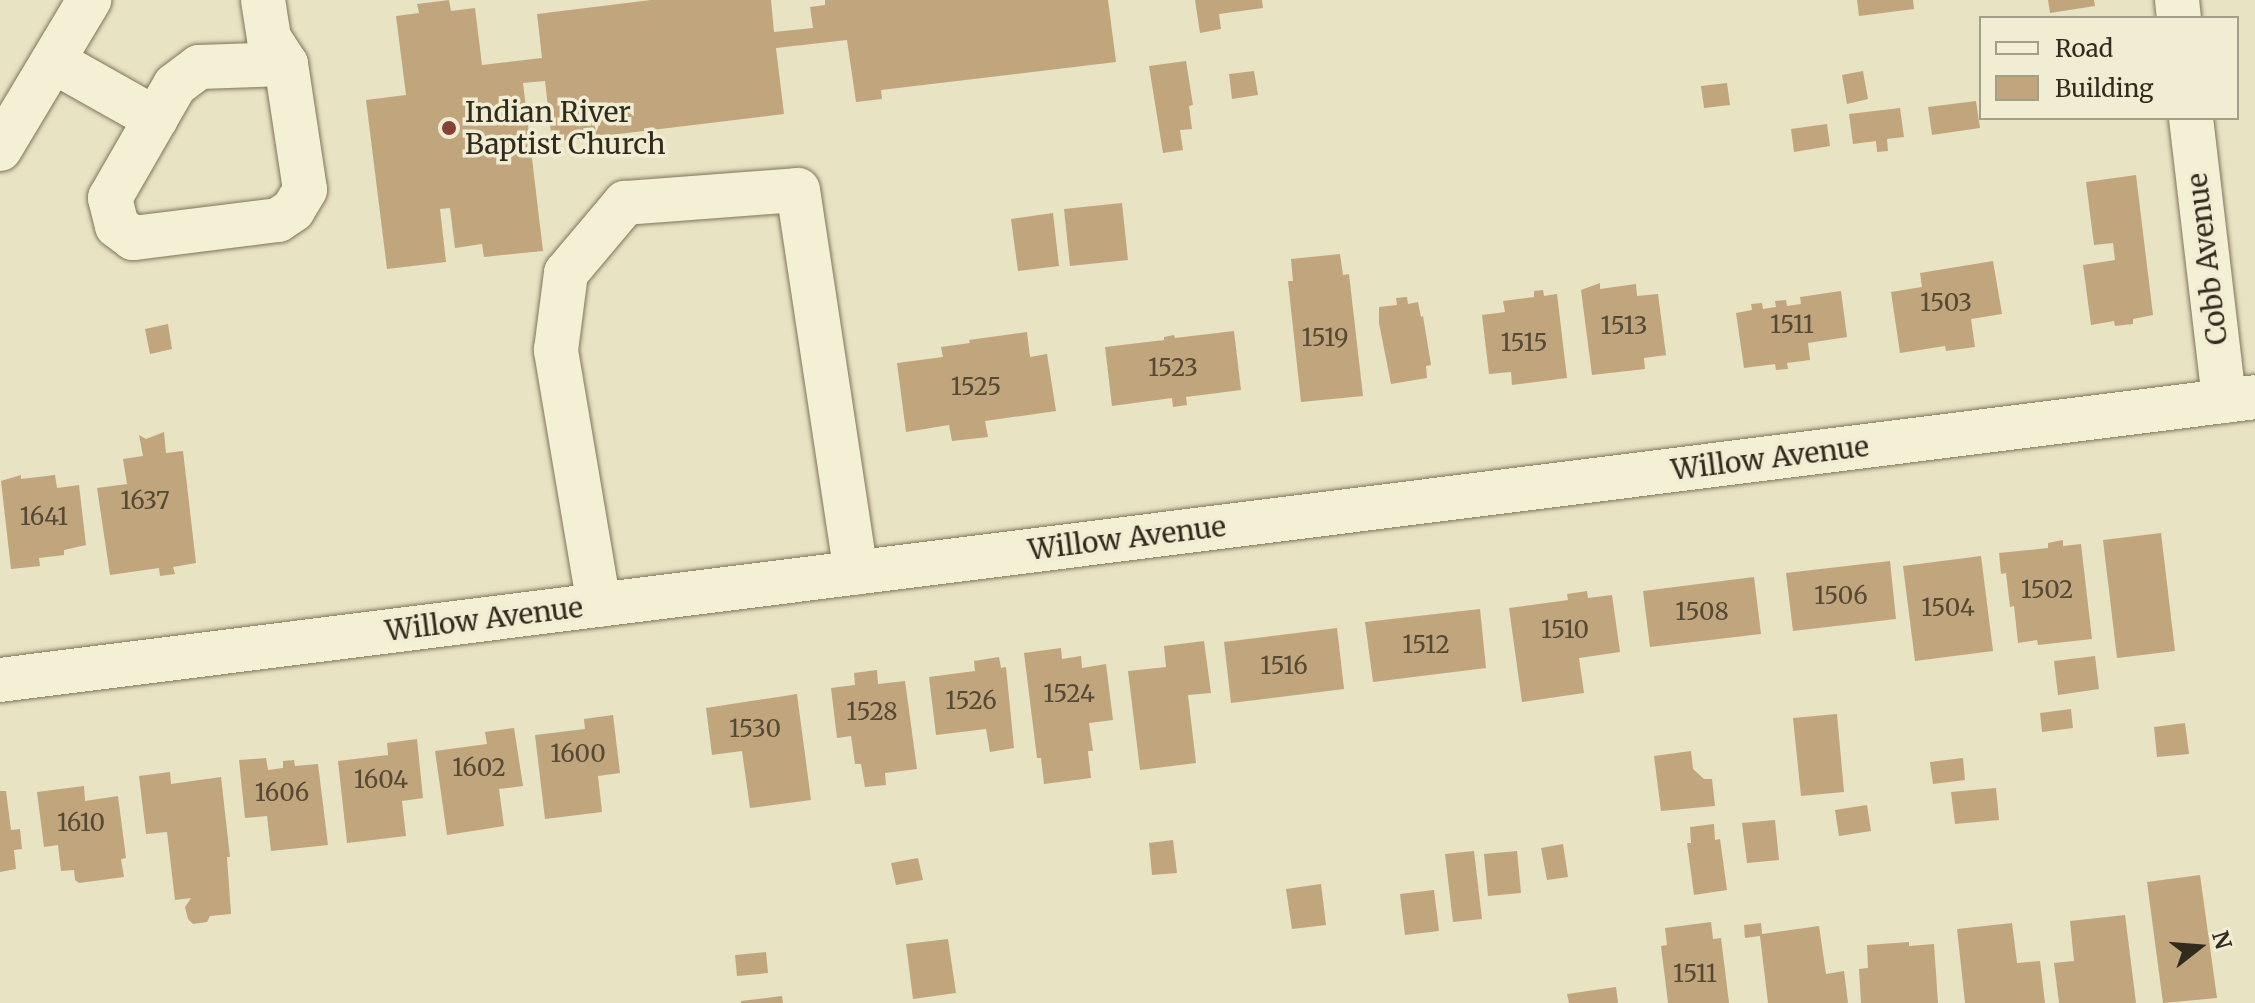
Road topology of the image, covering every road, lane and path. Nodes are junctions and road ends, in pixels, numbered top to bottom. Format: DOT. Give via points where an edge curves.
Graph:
graph roads {
  1 [pos="89,0"];
  2 [pos="263,0"];
  3 [pos="53,61"];
  4 [pos="286,64"];
  5 [pos="156,119"];
  6 [pos="2191,120"];
  7 [pos="0,149"];
  8 [pos="2240,399"];
  9 [pos="856,573"];
  10 [pos="599,605"];
  11 [pos="0,680"];
  1 -- 3 [label="street"];
  2 -- 4 [label="street" via="269,38"];
  3 -- 5 [label="street"];
  3 -- 7 [label="street"];
  4 -- 5 [label="street" via="199,67 175,85"];
  4 -- 5 [label="street" via="305,190 293,210 278,220 133,238 117,226 110,198"];
  6 -- 8 [label="street, Cobb Avenue"];
  8 -- 9 [label="street, Willow Avenue"];
  9 -- 10 [label="street, Willow Avenue"];
  9 -- 10 [label="street" via="798,190 625,203 566,273 556,350"];
  10 -- 11 [label="street, Willow Avenue"];
}
